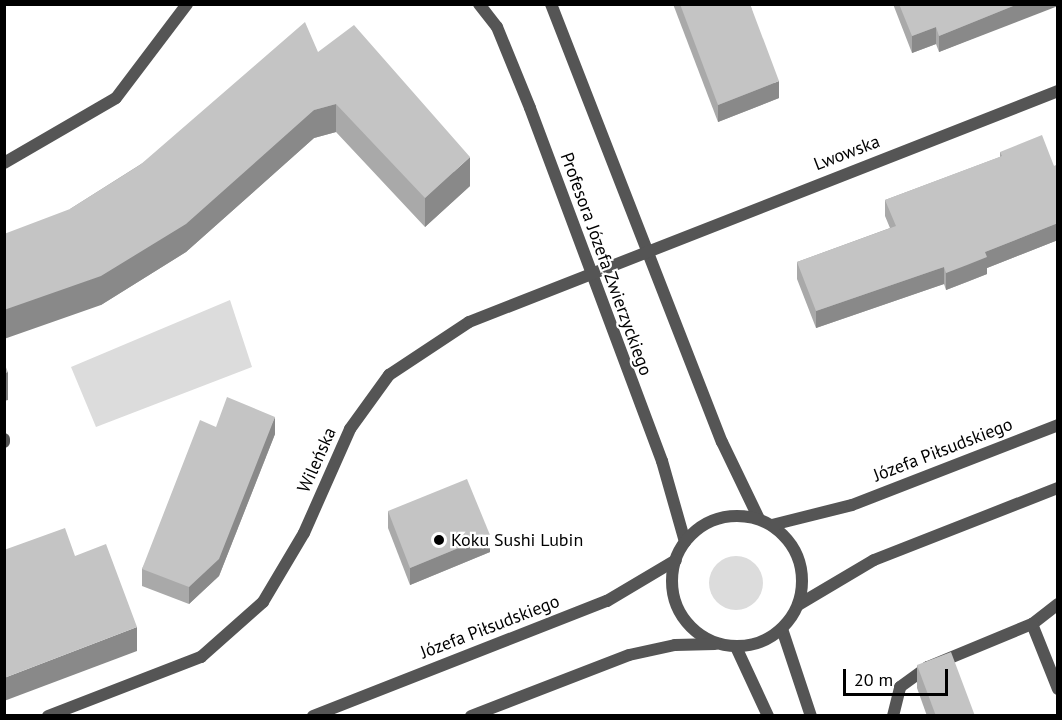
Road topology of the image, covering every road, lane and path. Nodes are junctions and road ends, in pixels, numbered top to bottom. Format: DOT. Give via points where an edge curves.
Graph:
graph roads {
  1 [pos="187,4"];
  2 [pos="479,4"];
  3 [pos="551,4"];
  4 [pos="1058,91"];
  5 [pos="4,163"];
  6 [pos="650,251"];
  7 [pos="588,274"];
  8 [pos="1058,425"];
  9 [pos="1058,488"];
  10 [pos="759,519"];
  11 [pos="771,525"];
  12 [pos="685,542"];
  13 [pos="676,560"];
  14 [pos="1058,604"];
  15 [pos="798,605"];
  16 [pos="1032,624"];
  17 [pos="782,629"];
  18 [pos="717,644"];
  19 [pos="736,647"];
  20 [pos="1058,689"];
  21 [pos="48,716"];
  22 [pos="312,716"];
  23 [pos="471,716"];
  24 [pos="768,716"];
  25 [pos="811,716"];
  26 [pos="893,716"];
  1 -- 5 [label="street" via="116,98"];
  2 -- 7 [label="street, Profesora Józefa Zwierzyckiego" via="501,37"];
  3 -- 6 [label="street"];
  4 -- 6 [label="street, Lwowska"];
  6 -- 7 [label="street, Wileńska"];
  6 -- 10 [label="street" via="722,442"];
  7 -- 12 [label="street, Profesora Józefa Zwierzyckiego" via="662,461"];
  7 -- 21 [label="street, Wileńska" via="469,322 389,375 350,429 304,533 263,602 201,657"];
  8 -- 11 [label="street, Józefa Piłsudskiego" via="860,502"];
  9 -- 15 [label="street" via="874,560"];
  10 -- 11 [label="street"];
  10 -- 12 [label="street" via="718,519"];
  11 -- 15 [label="street" via="800,560"];
  12 -- 13 [label="street"];
  13 -- 18 [label="street" via="674,601 683,619"];
  13 -- 22 [label="street, Józefa Piłsudskiego" via="607,601"];
  14 -- 16 [label="street"];
  15 -- 17 [label="street"];
  16 -- 20 [label="street"];
  16 -- 26 [label="street" via="928,667 900,687"];
  17 -- 19 [label="street" via="769,639"];
  17 -- 25 [label="street"];
  18 -- 19 [label="street"];
  18 -- 23 [label="street" via="675,645 629,655"];
  19 -- 24 [label="street"];
}
